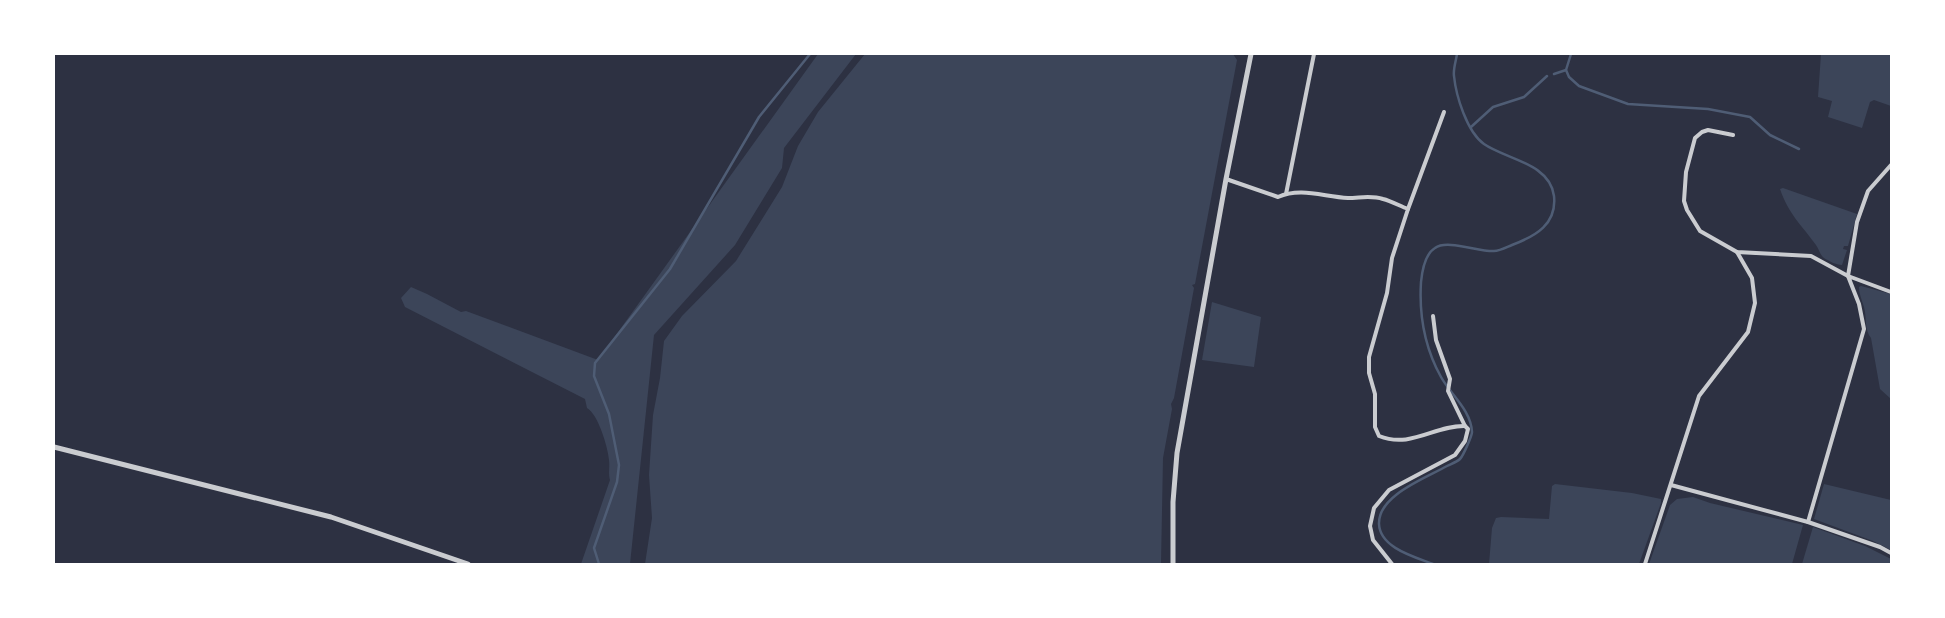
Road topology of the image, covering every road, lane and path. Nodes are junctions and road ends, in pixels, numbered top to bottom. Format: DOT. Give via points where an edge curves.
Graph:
graph roads {
  1 [pos="1251,54"];
  2 [pos="1314,54"];
  3 [pos="1444,112"];
  4 [pos="1733,135"];
  5 [pos="1891,164"];
  6 [pos="1226,180"];
  7 [pos="1286,194"];
  8 [pos="1408,209"];
  9 [pos="1736,252"];
  10 [pos="1848,276"];
  11 [pos="1891,292"];
  12 [pos="1433,316"];
  13 [pos="1465,426"];
  14 [pos="54,447"];
  15 [pos="1671,485"];
  16 [pos="1808,522"];
  17 [pos="1891,553"];
  18 [pos="468,564"];
  19 [pos="1173,564"];
  20 [pos="1392,564"];
  21 [pos="1646,564"];
  1 -- 6 [label="street"];
  2 -- 7 [label="street"];
  3 -- 8 [label="street"];
  4 -- 9 [label="street" via="1708,130 1697,135 1687,163 1684,202 1700,231"];
  5 -- 10 [label="street" via="1868,191 1858,222"];
  6 -- 7 [label="street" via="1278,197"];
  6 -- 19 [label="street" via="1177,453"];
  7 -- 8 [label="street" via="1318,193 1347,198 1368,196"];
  8 -- 13 [label="street" via="1392,258 1387,293 1369,357 1369,374 1375,394 1374,427 1383,438 1409,440"];
  9 -- 10 [label="street" via="1811,256"];
  9 -- 15 [label="street" via="1752,278 1755,303 1748,332 1699,396"];
  10 -- 11 [label="street"];
  10 -- 16 [label="street" via="1864,329"];
  12 -- 13 [label="street" via="1436,340 1450,379 1448,391"];
  13 -- 20 [label="street" via="1468,429 1465,441 1455,455 1389,490 1374,508 1370,526 1373,540"];
  14 -- 18 [label="street" via="331,516"];
  15 -- 16 [label="street"];
  15 -- 21 [label="street"];
  16 -- 17 [label="street"];
}
